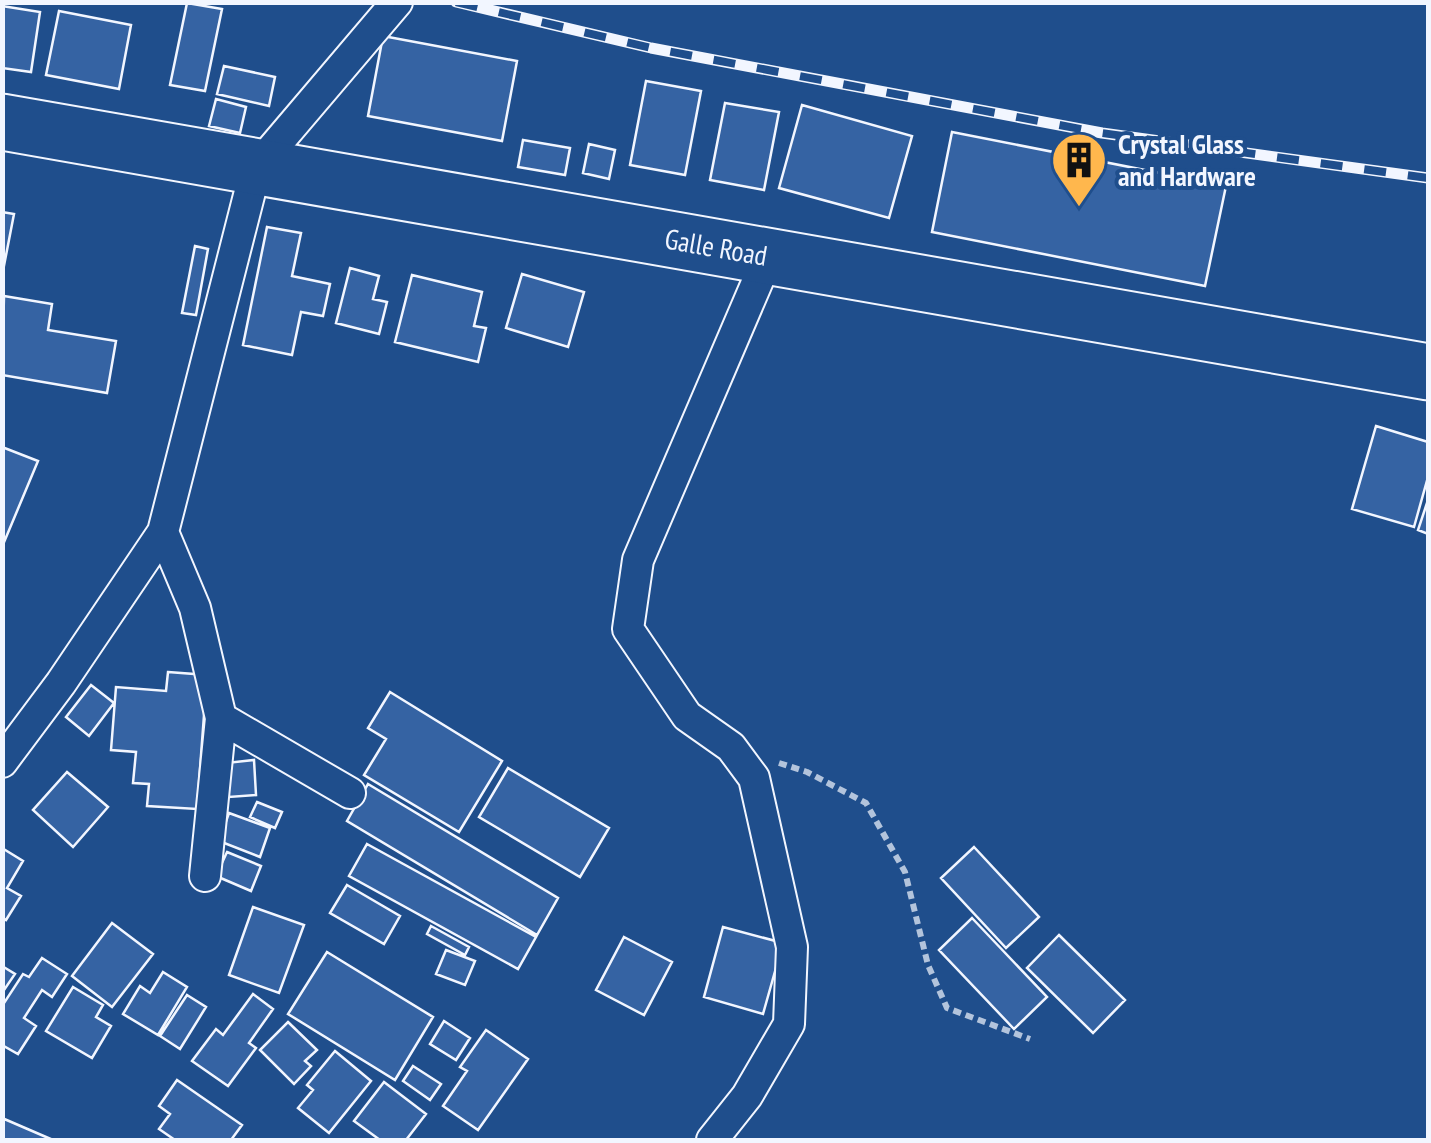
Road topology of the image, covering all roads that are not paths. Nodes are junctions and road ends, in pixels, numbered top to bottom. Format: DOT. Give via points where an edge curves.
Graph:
graph roads {
  1 [pos="397,2"];
  2 [pos="2,122"];
  3 [pos="256,168"];
  4 [pos="768,257"];
  5 [pos="1428,372"];
  6 [pos="163,532"];
  7 [pos="221,718"];
  8 [pos="2,762"];
  9 [pos="350,793"];
  10 [pos="205,876"];
  11 [pos="712,1140"];
  1 -- 3 [label="street"];
  2 -- 3 [label="highway, Galle Road"];
  3 -- 4 [label="highway, Galle Road"];
  3 -- 6 [label="street"];
  4 -- 5 [label="highway, Galle Road"];
  4 -- 11 [label="street" via="638,560 628,629 688,716 731,747 754,778 792,947 788,1024 747,1096"];
  6 -- 7 [label="street" via="196,608"];
  6 -- 8 [label="street"];
  7 -- 9 [label="street"];
  7 -- 10 [label="street"];
}
